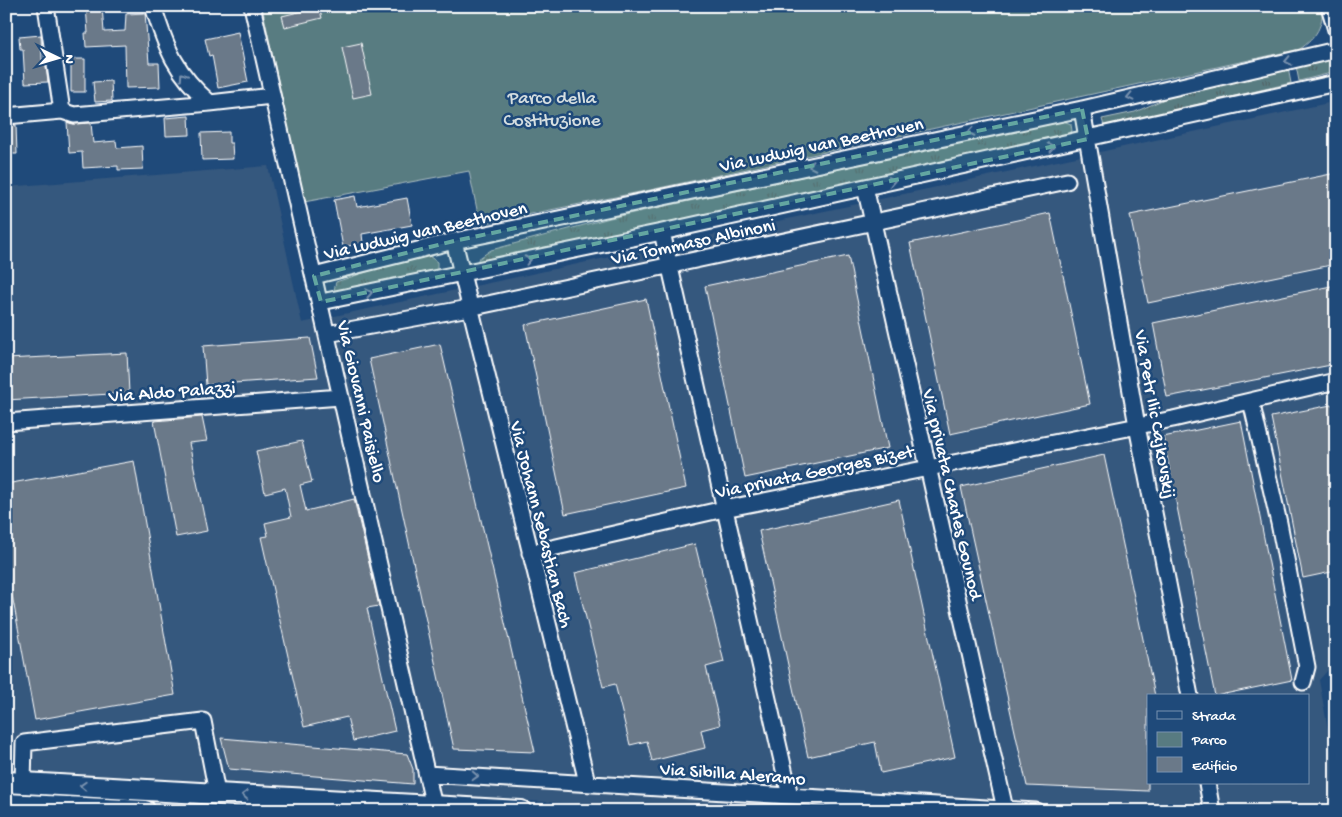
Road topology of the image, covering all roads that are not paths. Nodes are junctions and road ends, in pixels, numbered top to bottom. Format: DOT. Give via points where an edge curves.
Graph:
graph roads {
  1 [pos="46,6"];
  2 [pos="153,6"];
  3 [pos="252,6"];
  4 [pos="1330,6"];
  5 [pos="1336,30"];
  6 [pos="1336,50"];
  7 [pos="1336,83"];
  8 [pos="272,96"];
  9 [pos="210,103"];
  10 [pos="1082,108"];
  11 [pos="62,111"];
  12 [pos="6,116"];
  13 [pos="1088,139"];
  14 [pos="1067,181"];
  15 [pos="865,187"];
  16 [pos="872,222"];
  17 [pos="662,232"];
  18 [pos="454,241"];
  19 [pos="668,265"];
  20 [pos="461,275"];
  21 [pos="314,276"];
  22 [pos="321,302"];
  23 [pos="470,308"];
  24 [pos="327,334"];
  25 [pos="1336,381"];
  26 [pos="341,398"];
  27 [pos="1250,401"];
  28 [pos="6,422"];
  29 [pos="1138,426"];
  30 [pos="928,467"];
  31 [pos="724,509"];
  32 [pos="530,553"];
  33 [pos="1303,682"];
  34 [pos="1190,694"];
  35 [pos="427,774"];
  36 [pos="15,782"];
  37 [pos="586,782"];
  38 [pos="1207,784"];
  39 [pos="217,793"];
  40 [pos="790,796"];
  41 [pos="6,804"];
  42 [pos="434,808"];
  43 [pos="1005,809"];
  44 [pos="145,811"];
  45 [pos="520,811"];
  46 [pos="1036,811"];
  47 [pos="1212,811"];
  1 -- 11 [label="street"];
  9 -- 2 [label="street, one-way" via="190,86 176,66 163,40"];
  3 -- 8 [label="street, Via Giovanni Paisiello"];
  4 -- 5 [label="street"];
  6 -- 10 [label="street, Via Ludwig van Beethoven, one-way"];
  7 -- 13 [label="street"];
  8 -- 9 [label="street"];
  8 -- 21 [label="street, Via Giovanni Paisiello"];
  9 -- 11 [label="street" via="74,115"];
  10 -- 13 [label="street, Via Petr Ilic Cajkovskij"];
  10 -- 18 [label="street, Via Ludwig van Beethoven, one-way"];
  11 -- 12 [label="street"];
  15 -- 13 [label="street, one-way"];
  13 -- 29 [label="street, Via Petr Ilic Cajkovskij"];
  14 -- 16 [label="street, Via Tommaso Albinoni"];
  15 -- 16 [label="street, Via privata Charles Gounod"];
  15 -- 17 [label="street"];
  16 -- 19 [label="street, Via Tommaso Albinoni"];
  16 -- 30 [label="street, Via privata Charles Gounod"];
  17 -- 19 [label="street"];
  20 -- 17 [label="street, one-way"];
  18 -- 20 [label="street, Via Johann Sebastian Bach"];
  18 -- 21 [label="street, Via Ludwig van Beethoven"];
  19 -- 23 [label="street, Via Tommaso Albinoni"];
  19 -- 31 [label="street"];
  22 -- 20 [label="street, one-way"];
  20 -- 23 [label="street, Via Johann Sebastian Bach"];
  21 -- 22 [label="street, Via Giovanni Paisiello"];
  22 -- 24 [label="street, Via Giovanni Paisiello"];
  23 -- 24 [label="street, Via Tommaso Albinoni"];
  23 -- 32 [label="street, Via Johann Sebastian Bach"];
  24 -- 26 [label="street, Via Giovanni Paisiello"];
  25 -- 27 [label="street, Via privata Georges Bizet"];
  26 -- 28 [label="street, Via Aldo Palazzi"];
  26 -- 35 [label="street, Via Giovanni Paisiello"];
  27 -- 29 [label="street, Via privata Georges Bizet"];
  27 -- 33 [label="street" via="1279,523 1307,667"];
  29 -- 30 [label="street, Via privata Georges Bizet"];
  29 -- 34 [label="street, Via Petr Ilic Cajkovskij"];
  30 -- 31 [label="street, Via privata Georges Bizet"];
  30 -- 43 [label="street, Via privata Charles Gounod"];
  31 -- 32 [label="street, Via privata Georges Bizet"];
  31 -- 40 [label="street"];
  32 -- 37 [label="street, Via Johann Sebastian Bach"];
  35 -- 37 [label="street, Via Sibilla Aleramo, one-way"];
  35 -- 42 [label="street, Via Giovanni Paisiello"];
  39 -- 36 [label="main road, one-way"];
  36 -- 39 [label="street" via="24,743 203,721"];
  37 -- 40 [label="street, Via Sibilla Aleramo"];
  38 -- 47 [label="street"];
  42 -- 39 [label="main road, one-way"];
  40 -- 43 [label="street, Via Sibilla Aleramo"];
  41 -- 44 [label="main road"];
  42 -- 45 [label="main road"];
  43 -- 46 [label="street, Via Sibilla Aleramo"];
}
